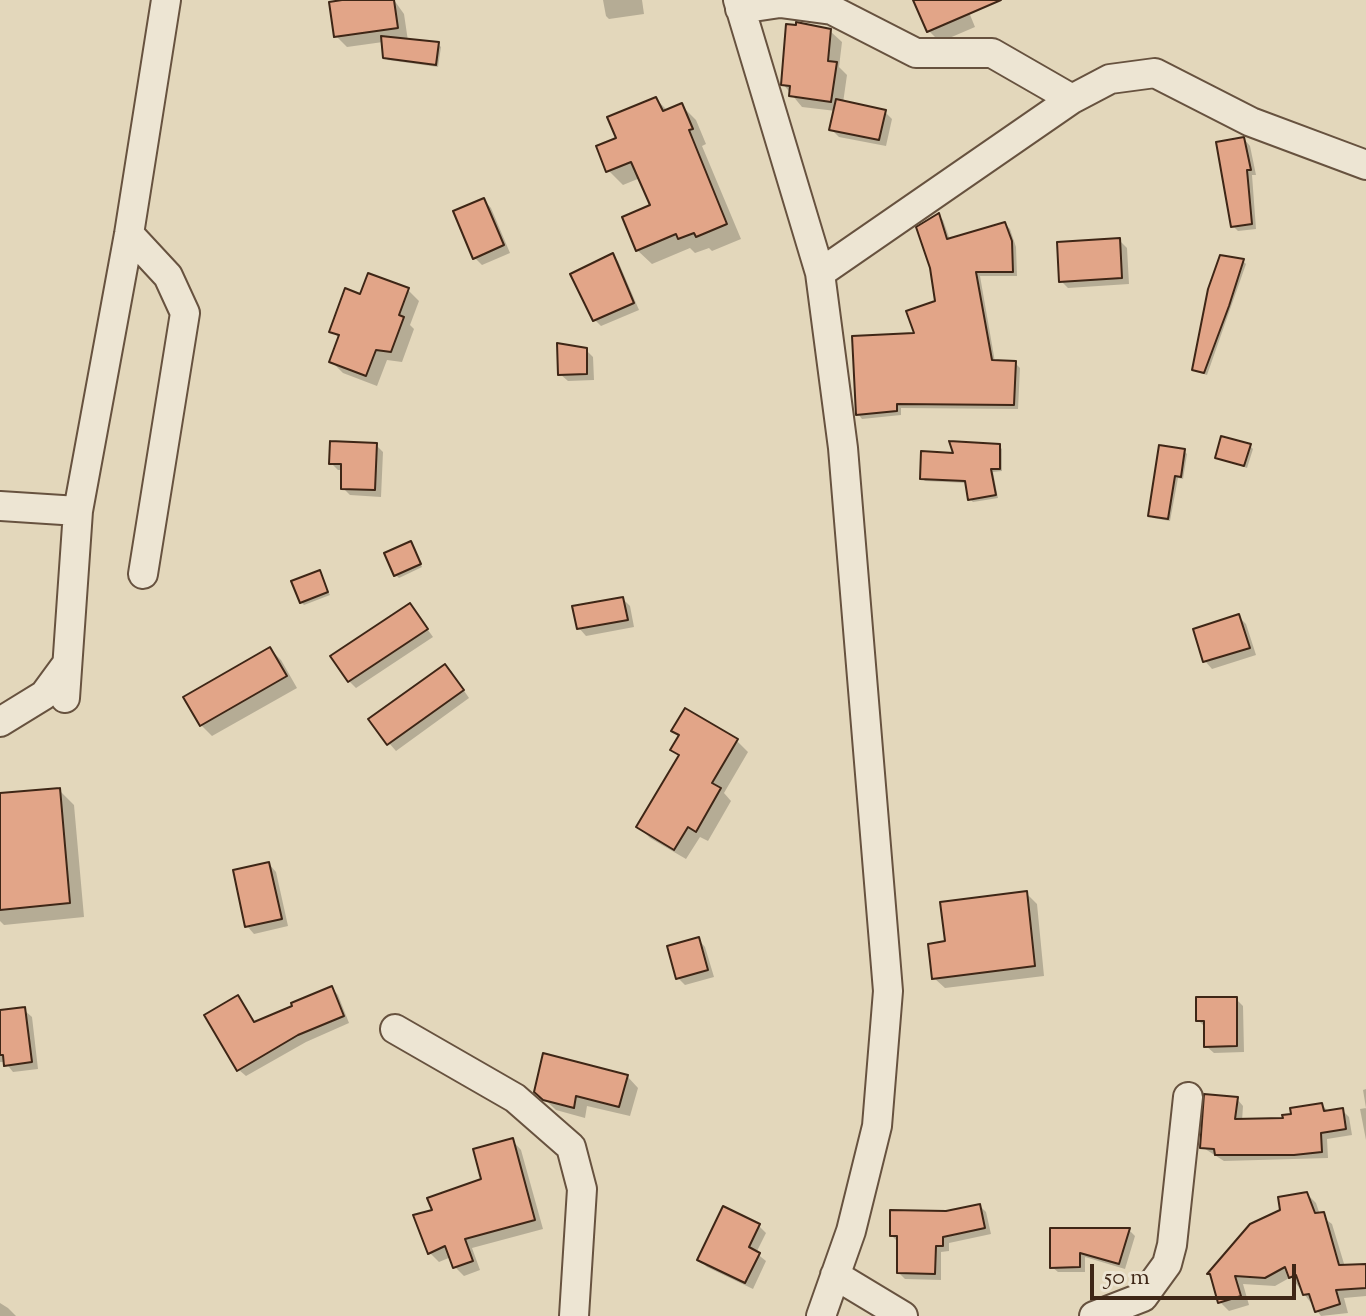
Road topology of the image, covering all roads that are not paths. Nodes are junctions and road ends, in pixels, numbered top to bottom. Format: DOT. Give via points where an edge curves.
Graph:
graph roads {
  1 [pos="166,0"];
  2 [pos="739,4"];
  3 [pos="1072,99"];
  4 [pos="1366,165"];
  5 [pos="129,234"];
  6 [pos="820,273"];
  7 [pos="0,506"];
  8 [pos="78,511"];
  9 [pos="143,574"];
  10 [pos="66,665"];
  11 [pos="65,698"];
  12 [pos="0,722"];
  13 [pos="395,1029"];
  14 [pos="1188,1097"];
  15 [pos="835,1275"];
  16 [pos="574,1316"];
  17 [pos="821,1316"];
  18 [pos="903,1316"];
  19 [pos="1094,1316"];
  1 -- 5 [label="street"];
  2 -- 3 [label="street" via="832,10 916,53 992,53"];
  2 -- 6 [label="street"];
  3 -- 4 [label="street" via="1110,79 1155,73 1251,122"];
  3 -- 6 [label="street"];
  5 -- 8 [label="street"];
  5 -- 9 [label="street" via="168,276 185,313"];
  6 -- 15 [label="street" via="843,448 888,991 877,1126"];
  7 -- 8 [label="street"];
  8 -- 10 [label="street"];
  10 -- 11 [label="street"];
  10 -- 12 [label="street" via="44,695"];
  13 -- 16 [label="street" via="515,1098 571,1147 582,1189"];
  14 -- 19 [label="street" via="1167,1264 1143,1297"];
  15 -- 17 [label="street"];
  15 -- 18 [label="street"];
}
